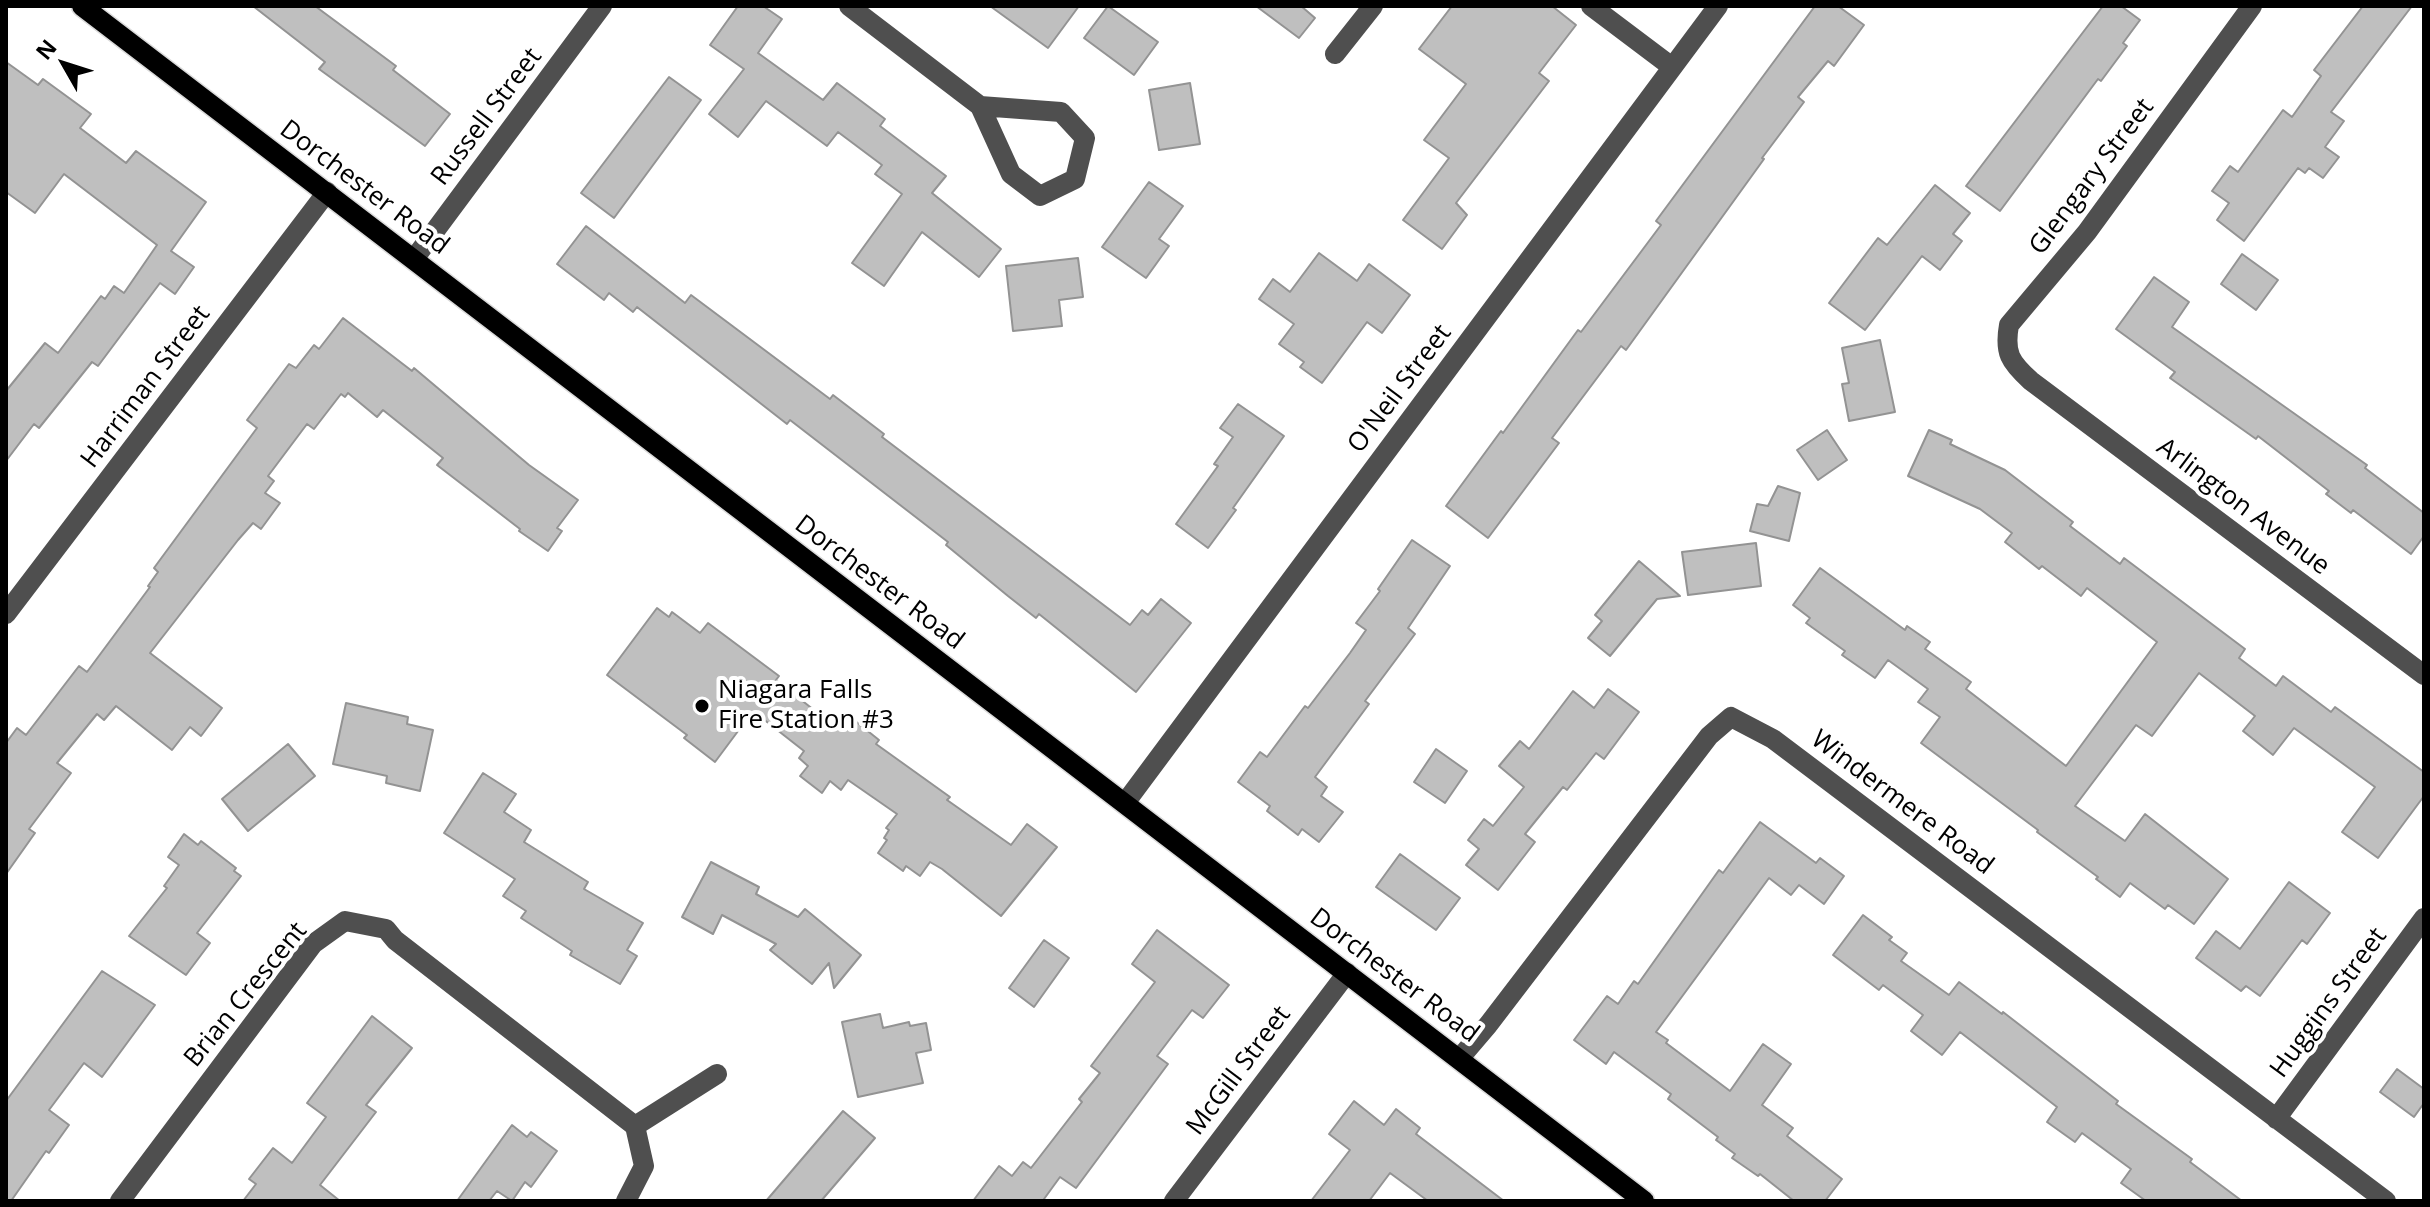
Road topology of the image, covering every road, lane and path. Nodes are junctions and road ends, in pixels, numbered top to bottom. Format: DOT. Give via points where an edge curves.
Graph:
graph roads {
  1 [pos="82,6"];
  2 [pos="602,6"];
  3 [pos="849,6"];
  4 [pos="1373,6"];
  5 [pos="1591,6"];
  6 [pos="1718,6"];
  7 [pos="2252,6"];
  8 [pos="1335,54"];
  9 [pos="1672,67"];
  10 [pos="980,106"];
  11 [pos="327,192"];
  12 [pos="414,259"];
  13 [pos="2031,381"];
  14 [pos="13,587"];
  15 [pos="6,614"];
  16 [pos="2424,675"];
  17 [pos="1125,803"];
  18 [pos="2424,918"];
  19 [pos="1347,973"];
  20 [pos="1459,1059"];
  21 [pos="717,1074"];
  22 [pos="2276,1119"];
  23 [pos="635,1126"];
  24 [pos="120,1201"];
  25 [pos="626,1201"];
  26 [pos="1174,1201"];
  27 [pos="1644,1201"];
  28 [pos="2386,1201"];
  1 -- 11 [label="main road, Dorchester Road"];
  2 -- 12 [label="street, Russell Street"];
  3 -- 10 [label="street"];
  4 -- 8 [label="street"];
  5 -- 9 [label="street"];
  6 -- 9 [label="street, O'Neil Street"];
  7 -- 13 [label="street, Glengary Street" via="2087,232 2009,325 2006,344 2014,365"];
  9 -- 17 [label="street, O'Neil Street"];
  10 -- 10 [label="street" via="1061,112 1085,138 1075,179 1040,196 1011,174"];
  11 -- 12 [label="main road, Dorchester Road"];
  11 -- 14 [label="street, Harriman Street"];
  12 -- 17 [label="main road, Dorchester Road"];
  13 -- 16 [label="street, Arlington Avenue"];
  14 -- 15 [label="street, Harriman Street"];
  17 -- 19 [label="main road, Dorchester Road"];
  18 -- 22 [label="street, Huggins Street"];
  19 -- 20 [label="main road, Dorchester Road"];
  19 -- 26 [label="street, McGill Street"];
  20 -- 22 [label="street, Windermere Road" via="1709,736 1731,717 1773,739"];
  20 -- 27 [label="main road, Dorchester Road"];
  21 -- 23 [label="street"];
  22 -- 28 [label="street, Windermere Road"];
  23 -- 24 [label="street, Brian Crescent" via="386,929 345,921 313,944"];
  23 -- 25 [label="street" via="644,1166"];
}
